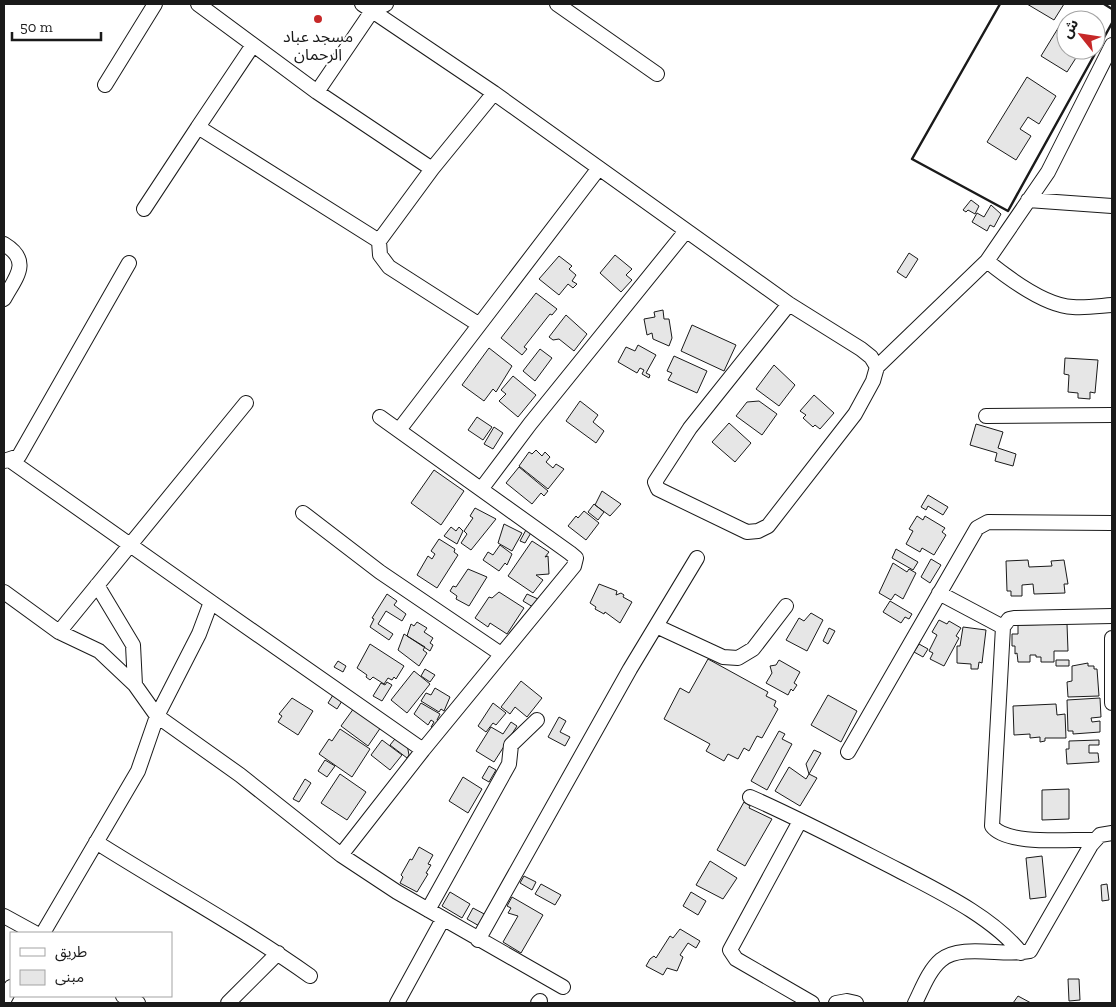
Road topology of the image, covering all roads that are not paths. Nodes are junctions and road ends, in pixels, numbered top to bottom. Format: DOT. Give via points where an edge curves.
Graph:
graph roads {
  1 [pos="155,4"];
  2 [pos="198,4"];
  3 [pos="386,4"];
  4 [pos="559,4"];
  5 [pos="367,7"];
  6 [pos="253,45"];
  7 [pos="1112,45"];
  8 [pos="657,74"];
  9 [pos="105,85"];
  10 [pos="318,92"];
  11 [pos="494,93"];
  12 [pos="198,127"];
  13 [pos="600,168"];
  14 [pos="432,169"];
  15 [pos="1028,200"];
  16 [pos="1112,206"];
  17 [pos="144,209"];
  18 [pos="686,231"];
  19 [pos="378,241"];
  20 [pos="4,244"];
  21 [pos="988,261"];
  22 [pos="129,263"];
  23 [pos="4,299"];
  24 [pos="789,304"];
  25 [pos="1112,305"];
  26 [pos="478,324"];
  27 [pos="877,367"];
  28 [pos="246,403"];
  29 [pos="1112,415"];
  30 [pos="986,416"];
  31 [pos="380,417"];
  32 [pos="398,430"];
  33 [pos="7,461"];
  34 [pos="482,488"];
  35 [pos="302,514"];
  36 [pos="1112,523"];
  37 [pos="130,545"];
  38 [pos="697,558"];
  39 [pos="97,585"];
  40 [pos="4,592"];
  41 [pos="939,593"];
  42 [pos="211,602"];
  43 [pos="786,606"];
  44 [pos="1112,616"];
  45 [pos="656,626"];
  46 [pos="1003,627"];
  47 [pos="59,632"];
  48 [pos="1112,638"];
  49 [pos="502,654"];
  50 [pos="135,685"];
  51 [pos="1112,703"];
  52 [pos="157,716"];
  53 [pos="538,720"];
  54 [pos="423,750"];
  55 [pos="848,752"];
  56 [pos="750,797"];
  57 [pos="800,821"];
  58 [pos="1106,837"];
  59 [pos="96,842"];
  60 [pos="342,855"];
  61 [pos="428,910"];
  62 [pos="4,916"];
  63 [pos="444,919"];
  64 [pos="33,932"];
  65 [pos="44,932"];
  66 [pos="478,940"];
  67 [pos="278,953"];
  68 [pos="1021,953"];
  69 [pos="310,976"];
  70 [pos="563,988"];
  71 [pos="10,989"];
  72 [pos="125,997"];
  73 [pos="4,1000"];
  74 [pos="138,1003"];
  75 [pos="228,1003"];
  76 [pos="396,1003"];
  77 [pos="812,1003"];
  78 [pos="836,1003"];
  79 [pos="856,1003"];
  80 [pos="915,1003"];
  1 -- 9 [label="street"];
  2 -- 6 [label="street"];
  3 -- 5 [label="street"];
  4 -- 8 [label="street"];
  5 -- 10 [label="street"];
  5 -- 11 [label="street"];
  6 -- 10 [label="street"];
  6 -- 12 [label="street"];
  7 -- 15 [label="street" via="1048,172"];
  10 -- 14 [label="street"];
  11 -- 13 [label="street"];
  11 -- 14 [label="street"];
  12 -- 17 [label="street"];
  12 -- 19 [label="street"];
  13 -- 18 [label="street"];
  13 -- 26 [label="street"];
  14 -- 19 [label="street"];
  15 -- 16 [label="street"];
  15 -- 21 [label="street"];
  18 -- 24 [label="street"];
  18 -- 34 [label="street"];
  19 -- 26 [label="street" via="380,255 389,267"];
  20 -- 23 [label="street" via="18,255 20,270"];
  21 -- 25 [label="street" via="1032,292 1062,306"];
  21 -- 27 [label="street"];
  22 -- 33 [label="street" via="19,456"];
  24 -- 27 [label="street" via="861,349"];
  24 -- 27 [label="street" via="690,428 657,478 658,489 747,532 768,526 855,414 873,382"];
  26 -- 32 [label="street"];
  28 -- 37 [label="street"];
  29 -- 30 [label="street"];
  31 -- 32 [label="street"];
  32 -- 34 [label="street"];
  33 -- 37 [label="street"];
  34 -- 49 [label="street" via="576,558 574,566"];
  35 -- 49 [label="street" via="380,572"];
  36 -- 41 [label="street" via="983,523 973,533"];
  37 -- 39 [label="street"];
  37 -- 42 [label="street"];
  38 -- 45 [label="street"];
  39 -- 47 [label="street"];
  39 -- 50 [label="street" via="134,645"];
  40 -- 47 [label="street"];
  41 -- 46 [label="street"];
  41 -- 55 [label="street"];
  42 -- 52 [label="street" via="199,634"];
  42 -- 54 [label="street"];
  43 -- 45 [label="street" via="753,649 738,658 723,657"];
  44 -- 46 [label="street" via="1014,618"];
  45 -- 66 [label="street"];
  46 -- 58 [label="street" via="992,826 998,833 1012,838"];
  47 -- 50 [label="street" via="99,651"];
  48 -- 51 [label="street"];
  49 -- 54 [label="street"];
  50 -- 52 [label="street"];
  52 -- 59 [label="street" via="138,771"];
  52 -- 60 [label="street" via="240,775"];
  53 -- 61 [label="street" via="511,745 509,764"];
  54 -- 60 [label="street"];
  56 -- 57 [label="street"];
  57 -- 68 [label="street" via="948,898 998,930"];
  57 -- 77 [label="street" via="730,950 736,959"];
  58 -- 68 [label="street" via="1035,946 1030,952"];
  59 -- 65 [label="street"];
  59 -- 67 [label="street"];
  60 -- 61 [label="street"];
  61 -- 63 [label="street"];
  62 -- 64 [label="street"];
  63 -- 66 [label="street"];
  63 -- 76 [label="street"];
  66 -- 70 [label="street"];
  67 -- 69 [label="street"];
  67 -- 75 [label="street"];
  68 -- 80 [label="street" via="966,951 952,954 934,967"];
  71 -- 73 [label="street"];
  72 -- 74 [label="street"];
  78 -- 79 [label="street"];
}
